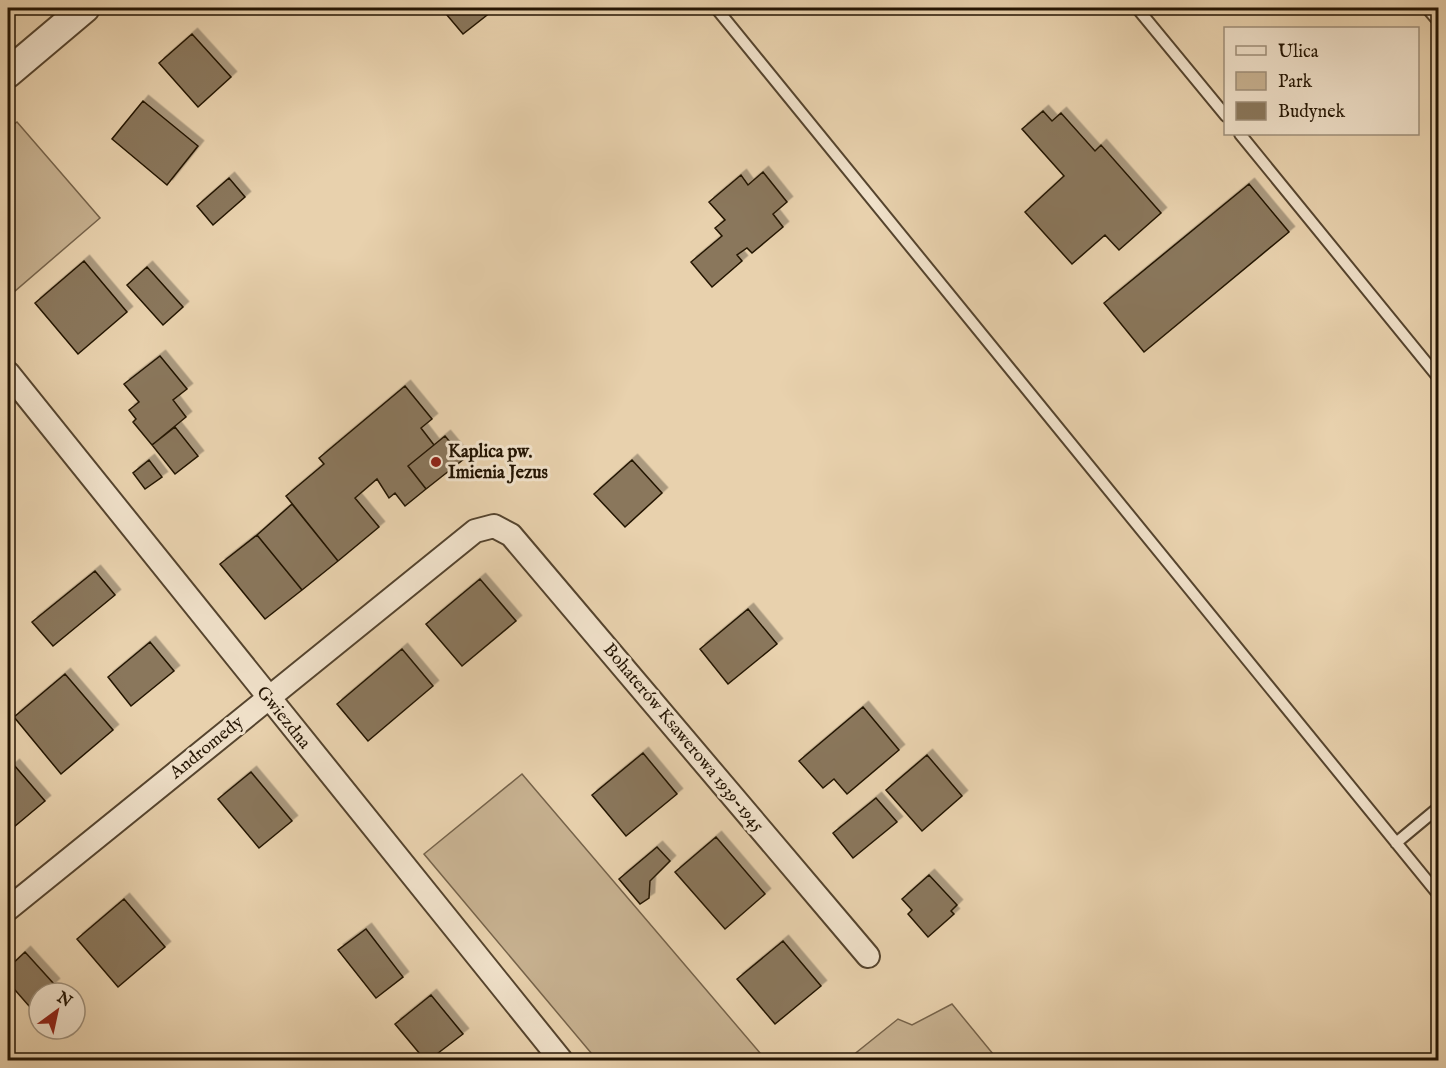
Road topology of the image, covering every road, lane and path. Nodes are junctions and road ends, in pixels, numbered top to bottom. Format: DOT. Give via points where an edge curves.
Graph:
graph roads {
  1 [pos="85,8"];
  2 [pos="716,8"];
  3 [pos="1137,8"];
  4 [pos="1427,8"];
  5 [pos="1438,21"];
  6 [pos="8,73"];
  7 [pos="1224,114"];
  8 [pos="1241,135"];
  9 [pos="8,373"];
  10 [pos="1438,377"];
  11 [pos="494,526"];
  12 [pos="268,699"];
  13 [pos="1438,808"];
  14 [pos="1396,843"];
  15 [pos="1438,894"];
  16 [pos="8,909"];
  17 [pos="868,956"];
  18 [pos="561,1060"];
  1 -- 6 [label="street"];
  2 -- 14 [label="lane"];
  3 -- 7 [label="lane"];
  4 -- 5 [label="lane"];
  8 -- 10 [label="lane"];
  9 -- 12 [label="street, Gwiezdna"];
  11 -- 12 [label="street, Andromedy" via="475,531"];
  11 -- 17 [label="street, Bohaterów Ksawerowa 1939-1945" via="511,535"];
  12 -- 16 [label="street, Andromedy"];
  12 -- 18 [label="street, Gwiezdna"];
  13 -- 14 [label="lane"];
  14 -- 15 [label="lane"];
}
